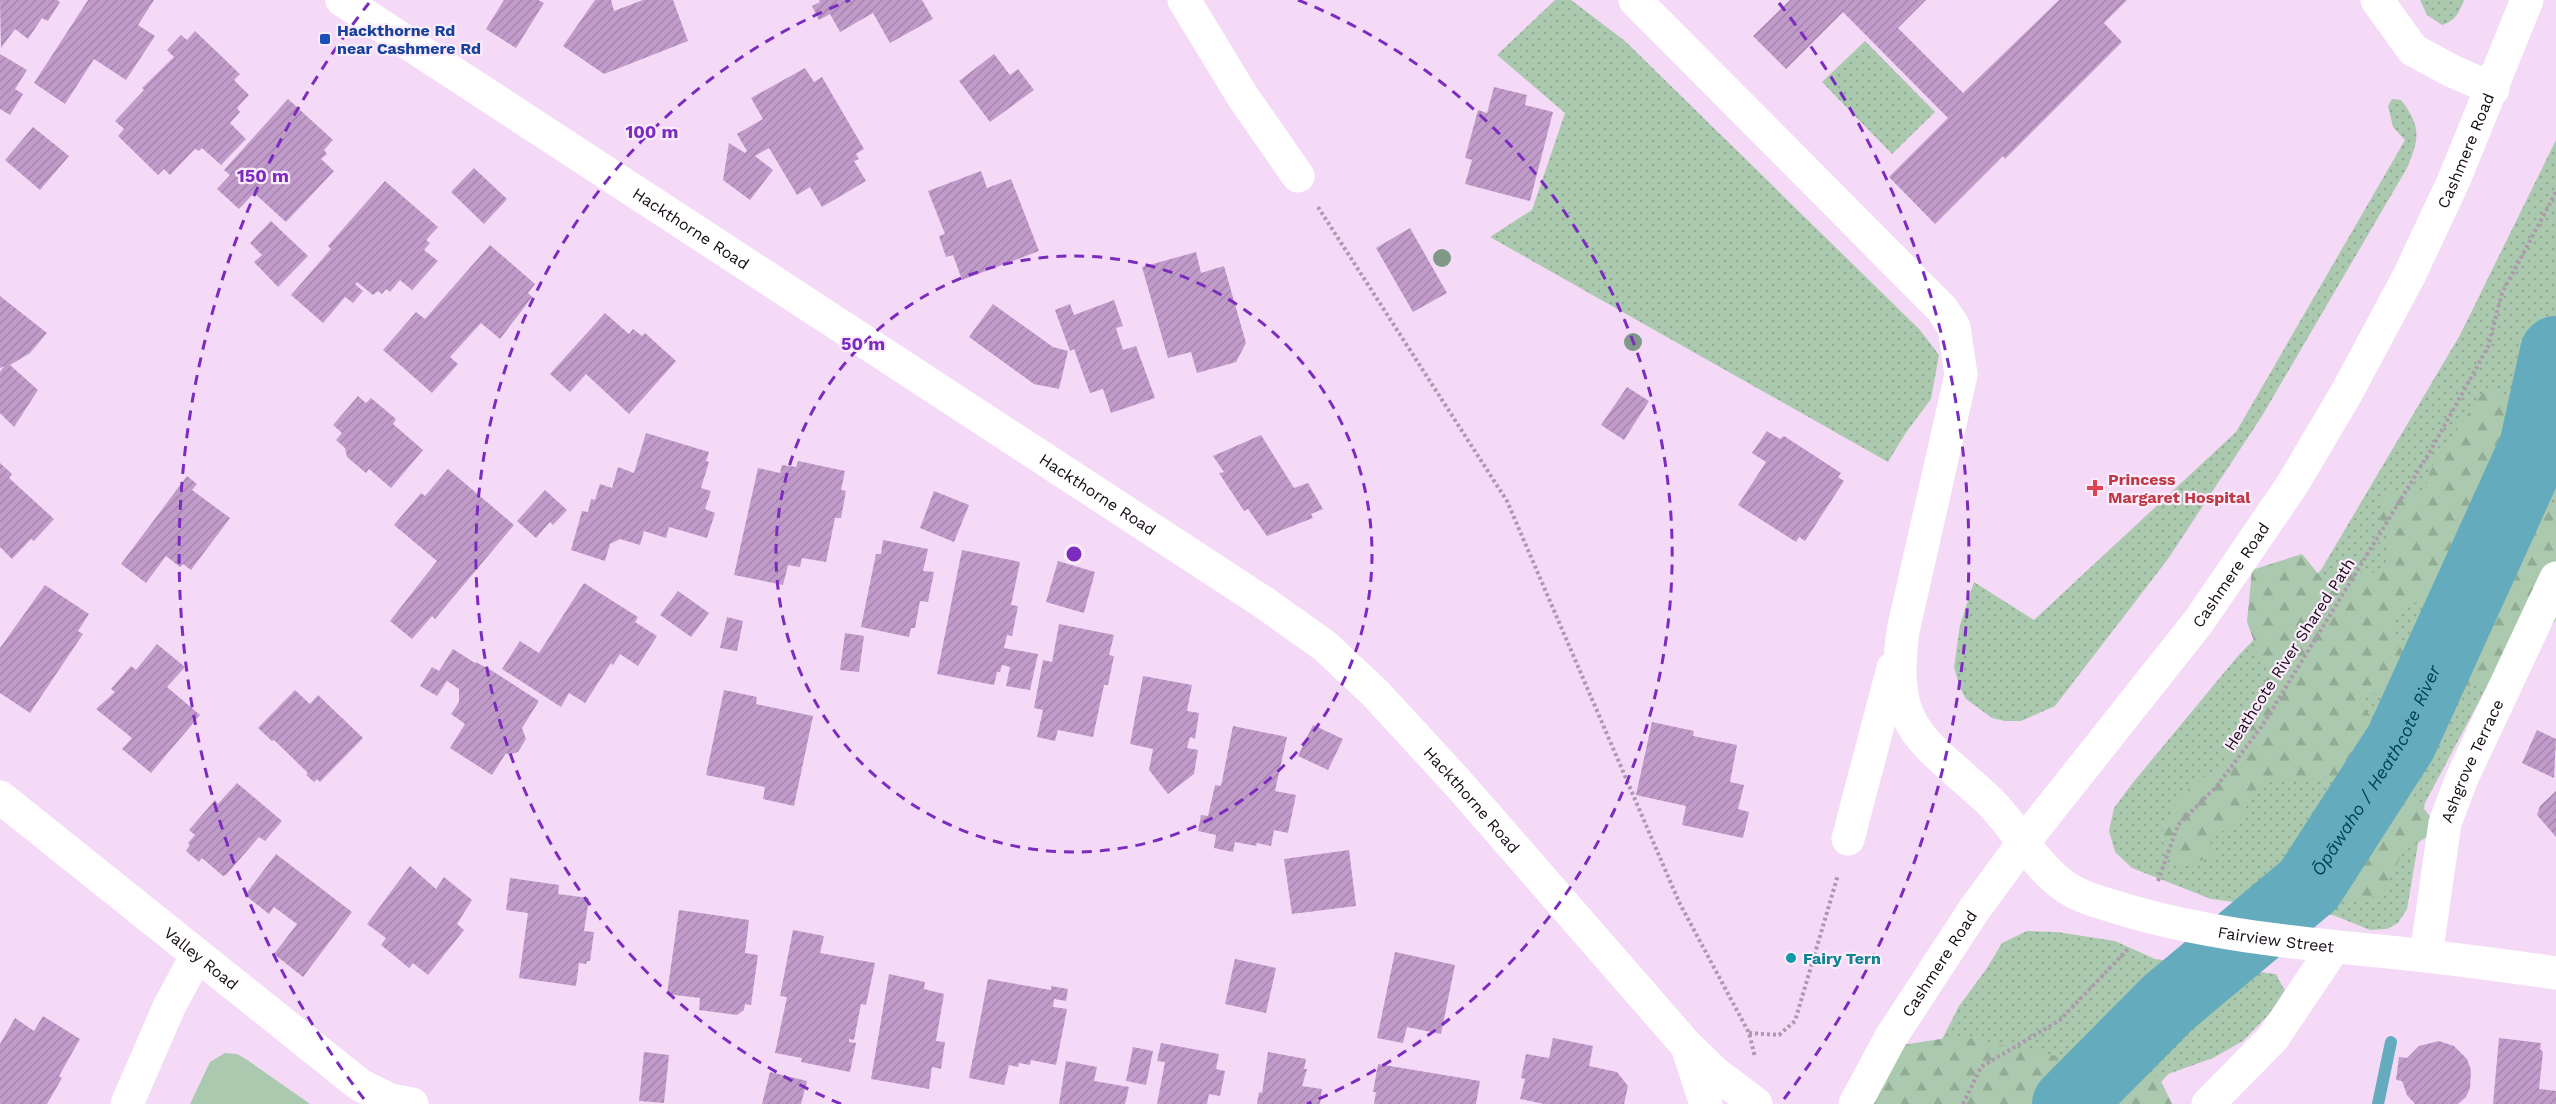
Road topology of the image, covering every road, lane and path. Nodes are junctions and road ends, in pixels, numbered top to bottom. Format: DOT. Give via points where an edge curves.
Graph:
graph roads {
  1 [pos="342,0"];
  2 [pos="1184,0"];
  3 [pos="1635,0"];
  4 [pos="2377,0"];
  5 [pos="2527,0"];
  6 [pos="2493,89"];
  7 [pos="1298,176"];
  8 [pos="2556,192"];
  9 [pos="2556,578"];
  10 [pos="1903,631"];
  11 [pos="0,797"];
  12 [pos="1848,839"];
  13 [pos="2023,843"];
  14 [pos="2150,917"];
  15 [pos="2334,947"];
  16 [pos="197,955"];
  17 [pos="2426,956"];
  18 [pos="2556,973"];
  19 [pos="1749,1033"];
  20 [pos="1687,1046"];
  21 [pos="1756,1064"];
  22 [pos="127,1104"];
  23 [pos="412,1104"];
  24 [pos="1706,1104"];
  25 [pos="1756,1104"];
  26 [pos="1855,1104"];
  27 [pos="1963,1104"];
  28 [pos="2208,1104"];
  1 -- 20 [label="street, Hackthorne Road" via="1325,646 1375,693 1457,782"];
  2 -- 7 [label="street"];
  3 -- 10 [label="street" via="1942,309 1954,327 1961,375"];
  4 -- 6 [label="street" via="2413,50"];
  5 -- 6 [label="street, Cashmere Road"];
  6 -- 13 [label="street, Cashmere Road" via="2409,276 2292,485 2199,621"];
  7 -- 19 [label="path" via="1507,501 1679,902"];
  8 -- 14 [label="path, Heathcote River Shared Path" via="2502,293 2488,347 2428,454 2262,726 2216,787 2178,825 2160,871"];
  9 -- 17 [label="street, Ashgrove Terrace" via="2462,778 2445,823"];
  10 -- 12 [label="street"];
  10 -- 13 [label="street, Fairview Street" via="1900,684 1908,719 1919,736 1988,799"];
  11 -- 16 [label="street, Valley Road"];
  12 -- 19 [label="path" via="1795,1021 1779,1035"];
  13 -- 14 [label="street, Fairview Street" via="2073,891"];
  13 -- 26 [label="street, Cashmere Road" via="1927,980"];
  14 -- 15 [label="street, Fairview Street" via="2189,928"];
  14 -- 27 [label="path, Heathcote River Shared Path" via="2128,950 2060,1020 1981,1067"];
  15 -- 17 [label="street, Fairview Street"];
  15 -- 28 [label="street" via="2273,1038"];
  16 -- 22 [label="street" via="169,1007"];
  16 -- 23 [label="street, Valley Road" via="360,1085 391,1100"];
  17 -- 18 [label="street, Fairview Street"];
  19 -- 21 [label="path"];
  20 -- 24 [label="street"];
  20 -- 25 [label="street, Hackthorne Road"];
}
